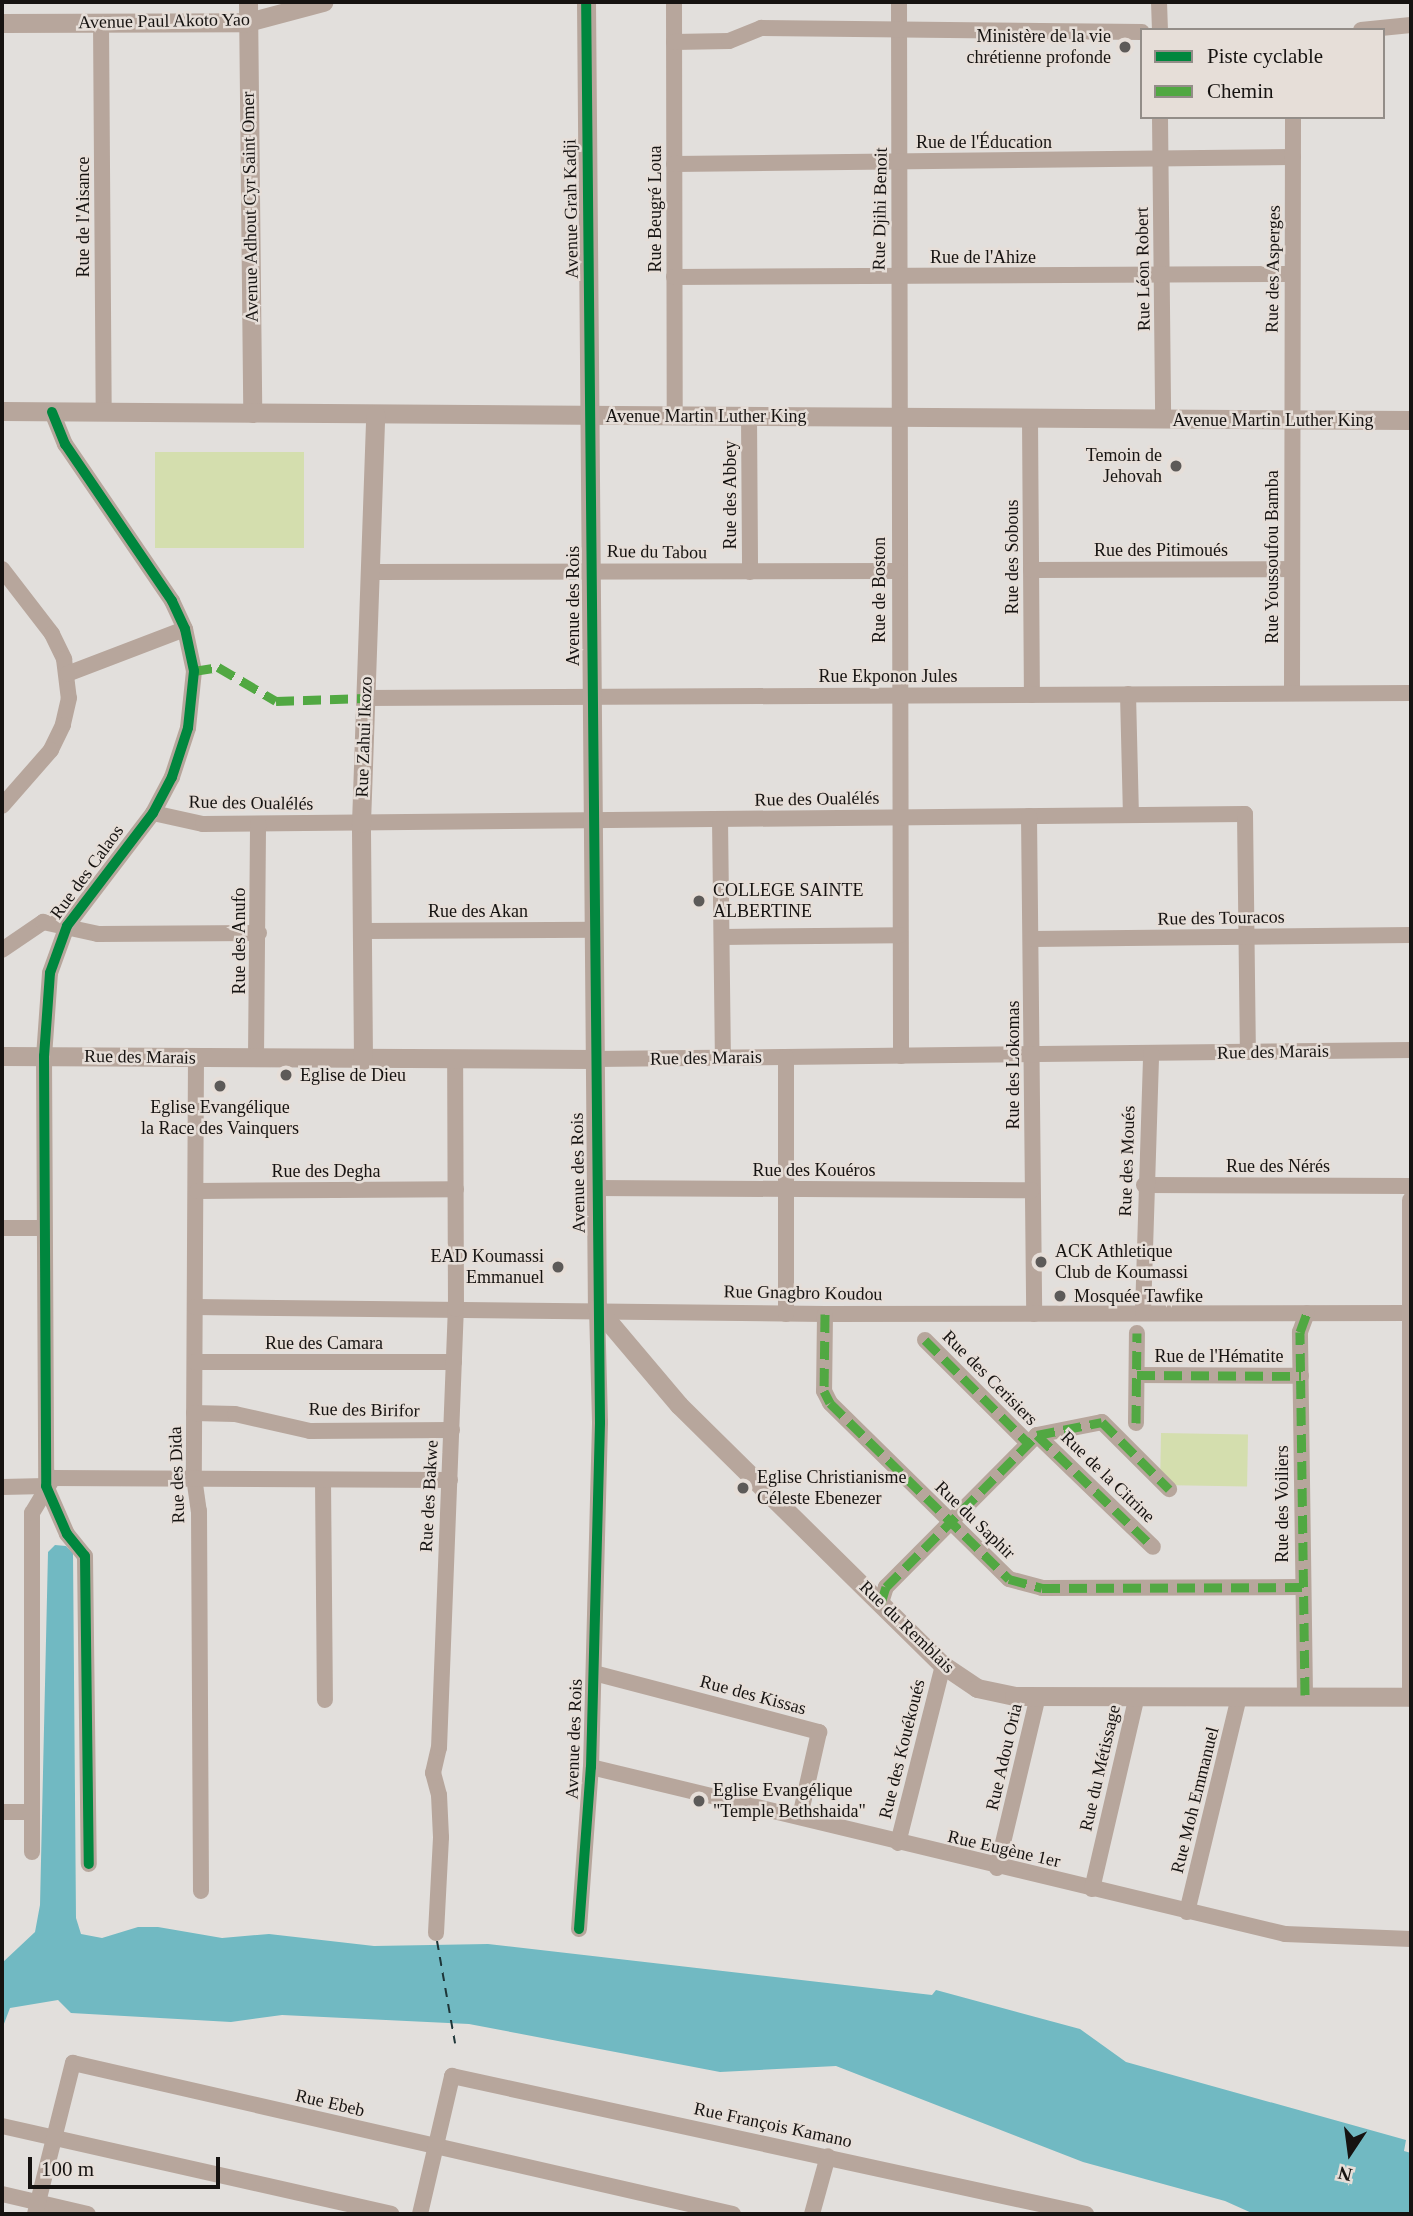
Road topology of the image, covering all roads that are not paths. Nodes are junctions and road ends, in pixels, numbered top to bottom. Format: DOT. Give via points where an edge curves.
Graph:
graph roads {
  1 [pos="248,2"];
  2 [pos="323,2"];
  3 [pos="586,2"];
  4 [pos="674,2"];
  5 [pos="899,2"];
  6 [pos="1160,2"];
  7 [pos="101,22"];
  8 [pos="247,22"];
  9 [pos="2,23"];
  10 [pos="1411,25"];
  11 [pos="1160,28"];
  12 [pos="1382,28"];
  13 [pos="899,29"];
  14 [pos="1140,32"];
  15 [pos="674,42"];
  16 [pos="1160,119"];
  17 [pos="1293,119"];
  18 [pos="1293,157"];
  19 [pos="1160,160"];
  20 [pos="901,162"];
  21 [pos="674,164"];
  22 [pos="1292,274"];
  23 [pos="898,276"];
  24 [pos="1163,276"];
  25 [pos="674,278"];
  26 [pos="2,411"];
  27 [pos="52,412"];
  28 [pos="103,412"];
  29 [pos="252,413"];
  30 [pos="375,414"];
  31 [pos="590,415"];
  32 [pos="675,416"];
  33 [pos="749,417"];
  34 [pos="897,418"];
  35 [pos="1030,419"];
  36 [pos="1163,420"];
  37 [pos="1411,420"];
  38 [pos="1290,421"];
  39 [pos="2,569"];
  40 [pos="1292,569"];
  41 [pos="590,570"];
  42 [pos="1031,570"];
  43 [pos="898,571"];
  44 [pos="373,572"];
  45 [pos="750,572"];
  46 [pos="185,629"];
  47 [pos="67,674"];
  48 [pos="1292,693"];
  49 [pos="1411,693"];
  50 [pos="1128,694"];
  51 [pos="899,695"];
  52 [pos="1032,695"];
  53 [pos="590,697"];
  54 [pos="365,698"];
  55 [pos="2,806"];
  56 [pos="153,813"];
  57 [pos="1131,815"];
  58 [pos="1029,816"];
  59 [pos="900,817"];
  60 [pos="720,819"];
  61 [pos="592,820"];
  62 [pos="361,823"];
  63 [pos="258,824"];
  64 [pos="67,926"];
  65 [pos="593,930"];
  66 [pos="364,931"];
  67 [pos="259,933"];
  68 [pos="900,935"];
  69 [pos="1411,935"];
  70 [pos="722,937"];
  71 [pos="1247,937"];
  72 [pos="1032,939"];
  73 [pos="2,950"];
  74 [pos="1411,1051"];
  75 [pos="1248,1052"];
  76 [pos="1151,1053"];
  77 [pos="1032,1054"];
  78 [pos="2,1056"];
  79 [pos="44,1056"];
  80 [pos="901,1056"];
  81 [pos="196,1057"];
  82 [pos="786,1057"];
  83 [pos="256,1058"];
  84 [pos="455,1058"];
  85 [pos="723,1058"];
  86 [pos="594,1059"];
  87 [pos="363,1060"];
  88 [pos="1144,1185"];
  89 [pos="1411,1186"];
  90 [pos="596,1188"];
  91 [pos="456,1189"];
  92 [pos="786,1189"];
  93 [pos="1032,1190"];
  94 [pos="197,1191"];
  95 [pos="1411,1200"];
  96 [pos="2,1228"];
  97 [pos="43,1228"];
  98 [pos="195,1307"];
  99 [pos="597,1308"];
  100 [pos="456,1309"];
  101 [pos="1143,1313"];
  102 [pos="1307,1313"];
  103 [pos="1410,1313"];
  104 [pos="786,1314"];
  105 [pos="825,1314"];
  106 [pos="1034,1314"];
  107 [pos="1137,1334"];
  108 [pos="925,1340"];
  109 [pos="194,1362"];
  110 [pos="454,1362"];
  111 [pos="1137,1375"];
  112 [pos="1301,1376"];
  113 [pos="194,1413"];
  114 [pos="1136,1423"];
  115 [pos="452,1430"];
  116 [pos="1032,1439"];
  117 [pos="1411,1440"];
  118 [pos="194,1477"];
  119 [pos="323,1480"];
  120 [pos="450,1480"];
  121 [pos="46,1486"];
  122 [pos="2,1487"];
  123 [pos="1169,1489"];
  124 [pos="950,1524"];
  125 [pos="1153,1547"];
  126 [pos="1411,1564"];
  127 [pos="1302,1587"];
  128 [pos="881,1603"];
  129 [pos="943,1665"];
  130 [pos="594,1672"];
  131 [pos="1305,1695"];
  132 [pos="1038,1696"];
  133 [pos="1137,1696"];
  134 [pos="1239,1697"];
  135 [pos="1411,1697"];
  136 [pos="324,1700"];
  137 [pos="592,1767"];
  138 [pos="2,1812"];
  139 [pos="31,1812"];
  140 [pos="800,1816"];
  141 [pos="898,1843"];
  142 [pos="32,1852"];
  143 [pos="89,1864"];
  144 [pos="997,1868"];
  145 [pos="1091,1889"];
  146 [pos="201,1891"];
  147 [pos="1188,1912"];
  148 [pos="579,1929"];
  149 [pos="436,1933"];
  150 [pos="1411,1939"];
  151 [pos="2,2126"];
  152 [pos="54,2137"];
  153 [pos="436,2148"];
  154 [pos="828,2156"];
  155 [pos="2,2194"];
  156 [pos="36,2208"];
  157 [pos="88,2214"];
  158 [pos="391,2214"];
  159 [pos="420,2214"];
  160 [pos="733,2214"];
  161 [pos="812,2214"];
  162 [pos="1086,2214"];
  1 -- 8 [label="street, Avenue Adhout Cyr Saint Omer"];
  2 -- 8 [label="street, Avenue Paul Akoto Yao"];
  3 -- 31 [label="street, Avenue Grah Kadji"];
  4 -- 15 [label="street, Rue Beugré Loua"];
  5 -- 13 [label="street, Rue Djihi Benoit"];
  6 -- 11 [label="street"];
  7 -- 8 [label="street, Avenue Paul Akoto Yao"];
  7 -- 9 [label="street, Avenue Paul Akoto Yao"];
  7 -- 28 [label="street, Rue de l'Aisance"];
  8 -- 29 [label="street, Avenue Adhout Cyr Saint Omer"];
  10 -- 12 [label="street"];
  13 -- 14 [label="street"];
  13 -- 15 [label="street" via="761,28 729,41"];
  13 -- 20 [label="street, Rue Djihi Benoit"];
  15 -- 21 [label="street, Rue Beugré Loua"];
  16 -- 19 [label="street, Rue Léon Robert"];
  17 -- 18 [label="street, Rue des Asperges"];
  18 -- 19 [label="street, Rue de l'Éducation"];
  18 -- 22 [label="street, Rue des Asperges"];
  19 -- 20 [label="street, Rue de l'Éducation"];
  19 -- 24 [label="street, Rue Léon Robert"];
  20 -- 21 [label="street, Rue de l'Éducation"];
  20 -- 23 [label="street, Rue Djihi Benoit"];
  21 -- 25 [label="street, Rue Beugré Loua"];
  22 -- 24 [label="street, Rue de l'Ahize"];
  22 -- 38 [label="street, Rue des Asperges"];
  23 -- 24 [label="street, Rue de l'Ahize"];
  23 -- 25 [label="street, Rue de l'Ahize"];
  23 -- 34 [label="street, Rue Djihi Benoit"];
  24 -- 36 [label="street, Rue Léon Robert"];
  25 -- 32 [label="street, Rue Beugré Loua"];
  26 -- 27 [label="street, Avenue Martin Luther King"];
  27 -- 28 [label="street, Avenue Martin Luther King"];
  27 -- 46 [label="street, Rue des Calaos" via="65,444 164,589"];
  28 -- 29 [label="street, Avenue Martin Luther King"];
  29 -- 30 [label="street, Avenue Martin Luther King"];
  30 -- 31 [label="street, Avenue Martin Luther King"];
  30 -- 44 [label="street, Rue Zahui Ikozo"];
  31 -- 32 [label="street, Avenue Martin Luther King"];
  31 -- 41 [label="street, Avenue des Rois"];
  32 -- 33 [label="street, Avenue Martin Luther King"];
  33 -- 34 [label="street, Avenue Martin Luther King"];
  33 -- 45 [label="street, Rue des Abbey"];
  34 -- 35 [label="street, Avenue Martin Luther King"];
  34 -- 43 [label="street, Rue de Boston"];
  35 -- 36 [label="street, Avenue Martin Luther King"];
  35 -- 42 [label="street, Rue des Sobous"];
  36 -- 38 [label="street, Avenue Martin Luther King"];
  37 -- 38 [label="street, Avenue Martin Luther King"];
  38 -- 40 [label="street, Rue Youssoufou Bamba"];
  39 -- 47 [label="street" via="52,634"];
  40 -- 42 [label="street, Rue des Pitimoués"];
  40 -- 48 [label="street, Rue Youssoufou Bamba"];
  41 -- 44 [label="street, Rue du Tabou"];
  41 -- 45 [label="street, Rue du Tabou"];
  41 -- 53 [label="street, Avenue des Rois"];
  42 -- 52 [label="street, Rue des Sobous"];
  43 -- 45 [label="street, Rue du Tabou"];
  43 -- 51 [label="street, Rue de Boston"];
  44 -- 54 [label="street, Rue Zahui Ikozo"];
  46 -- 47 [label="street"];
  46 -- 56 [label="street, Rue des Calaos" via="194,671 188,728 172,777"];
  47 -- 55 [label="street" via="63,725 31,777"];
  48 -- 49 [label="street, Rue Ekponon Jules"];
  48 -- 50 [label="street, Rue Ekponon Jules"];
  50 -- 52 [label="street, Rue Ekponon Jules"];
  50 -- 57 [label="street"];
  51 -- 52 [label="street, Rue Ekponon Jules"];
  51 -- 53 [label="street, Rue Ekponon Jules"];
  51 -- 59 [label="street, Rue de Boston"];
  53 -- 54 [label="street, Rue Ekponon Jules"];
  53 -- 61 [label="street, Avenue des Rois"];
  54 -- 62 [label="street, Rue Zahui Ikozo"];
  56 -- 63 [label="street, Rue des Oualélés" via="202,824"];
  56 -- 64 [label="street, Rue des Calaos"];
  57 -- 58 [label="street, Rue des Oualélés"];
  57 -- 71 [label="street, Rue des Oualélés" via="1245,814"];
  58 -- 59 [label="street, Rue des Oualélés"];
  58 -- 72 [label="street, Rue des Lokomas"];
  59 -- 60 [label="street, Rue des Oualélés"];
  59 -- 68 [label="street, Rue de Boston"];
  60 -- 61 [label="street, Rue des Oualélés"];
  60 -- 70 [label="street"];
  61 -- 62 [label="street, Rue des Oualélés"];
  61 -- 65 [label="street, Avenue des Rois"];
  62 -- 63 [label="street, Rue des Oualélés"];
  62 -- 66 [label="street, Rue Zahui Ikozo"];
  63 -- 67 [label="street, Rue des Anufo"];
  64 -- 67 [label="street" via="98,934"];
  64 -- 73 [label="street" via="43,922"];
  64 -- 79 [label="street, Rue des Calaos" via="50,973"];
  65 -- 66 [label="street, Rue des Akan"];
  65 -- 86 [label="street, Avenue des Rois"];
  66 -- 87 [label="street, Rue Zahui Ikozo"];
  67 -- 83 [label="street, Rue des Anufo"];
  68 -- 70 [label="street"];
  68 -- 80 [label="street, Rue de Boston"];
  69 -- 71 [label="street, Rue des Touracos"];
  70 -- 85 [label="street"];
  71 -- 72 [label="street, Rue des Touracos"];
  71 -- 75 [label="street, Rue des Oualélés"];
  72 -- 77 [label="street, Rue des Lokomas"];
  74 -- 75 [label="street, Rue des Marais"];
  75 -- 76 [label="street, Rue des Marais"];
  76 -- 77 [label="street, Rue des Marais"];
  76 -- 88 [label="street, Rue des Moués"];
  77 -- 80 [label="street, Rue des Marais"];
  77 -- 93 [label="street, Rue des Lokomas"];
  78 -- 79 [label="street, Rue des Marais"];
  79 -- 81 [label="street, Rue des Marais"];
  79 -- 97 [label="street, Rue des Calaos"];
  80 -- 82 [label="street, Rue des Marais"];
  81 -- 83 [label="street, Rue des Marais"];
  81 -- 94 [label="street, Rue des Dida"];
  82 -- 85 [label="street, Rue des Marais"];
  82 -- 92 [label="street"];
  83 -- 87 [label="street, Rue des Marais"];
  84 -- 86 [label="street, Rue des Marais"];
  84 -- 87 [label="street, Rue des Marais"];
  84 -- 91 [label="street, Rue des Bakwe"];
  85 -- 86 [label="street, Rue des Marais"];
  86 -- 90 [label="street, Avenue des Rois"];
  88 -- 89 [label="street, Rue des Nérés"];
  88 -- 101 [label="street, Rue des Moués"];
  90 -- 92 [label="street, Rue des Kouéros"];
  90 -- 99 [label="street, Avenue des Rois"];
  91 -- 94 [label="street, Rue des Degha"];
  91 -- 100 [label="street, Rue des Bakwe"];
  92 -- 93 [label="street, Rue des Kouéros"];
  92 -- 104 [label="street"];
  93 -- 106 [label="street, Rue des Lokomas"];
  94 -- 98 [label="street, Rue des Dida"];
  95 -- 103 [label="street"];
  96 -- 97 [label="street"];
  97 -- 121 [label="street, Rue des Calaos"];
  98 -- 100 [label="street, Rue Gnagbro Koudou"];
  98 -- 109 [label="street, Rue des Dida"];
  99 -- 100 [label="street, Rue Gnagbro Koudou"];
  99 -- 104 [label="street, Rue Gnagbro Koudou"];
  99 -- 128 [label="street, Rue du Remblais" via="679,1405"];
  99 -- 130 [label="street, Avenue des Rois"];
  100 -- 110 [label="street, Rue des Bakwe"];
  101 -- 102 [label="street, Rue Gnagbro Koudou"];
  101 -- 106 [label="street, Rue Gnagbro Koudou"];
  102 -- 103 [label="street, Rue Gnagbro Koudou"];
  102 -- 112 [label="street, Rue des Voiliers" via="1300,1332"];
  103 -- 117 [label="street"];
  104 -- 105 [label="street, Rue Gnagbro Koudou"];
  105 -- 106 [label="street, Rue Gnagbro Koudou"];
  105 -- 124 [label="street, Rue du Saphir" via="824,1391 830,1403"];
  107 -- 111 [label="street"];
  108 -- 116 [label="street, Rue des Cerisiers"];
  109 -- 110 [label="street, Rue des Camara"];
  109 -- 113 [label="street, Rue des Dida"];
  110 -- 115 [label="street, Rue des Bakwe"];
  111 -- 112 [label="street, Rue de l'Hématite"];
  111 -- 114 [label="street"];
  112 -- 127 [label="street, Rue des Voiliers"];
  113 -- 115 [label="street, Rue des Birifor" via="235,1414 310,1431"];
  113 -- 118 [label="street, Rue des Dida"];
  115 -- 120 [label="street, Rue des Bakwe"];
  116 -- 123 [label="street" via="1102,1422"];
  116 -- 124 [label="street"];
  116 -- 125 [label="street, Rue de la Citrine"];
  117 -- 126 [label="street"];
  118 -- 119 [label="street"];
  118 -- 121 [label="street" via="61,1476"];
  118 -- 146 [label="street, Rue des Dida" via="199,1511"];
  119 -- 120 [label="street"];
  119 -- 136 [label="street"];
  120 -- 149 [label="street, Rue des Bakwe" via="439,1748 433,1773 441,1837"];
  121 -- 122 [label="street"];
  121 -- 139 [label="street" via="32,1513"];
  121 -- 143 [label="street" via="66,1534 85,1556"];
  124 -- 127 [label="street, Rue du Saphir" via="1009,1579 1042,1588"];
  124 -- 128 [label="street" via="886,1587"];
  126 -- 135 [label="street"];
  127 -- 131 [label="street, Rue des Voiliers"];
  128 -- 129 [label="street, Rue du Remblais"];
  129 -- 132 [label="street, Rue du Remblais" via="977,1688"];
  129 -- 141 [label="street, Rue des Kouékoués"];
  130 -- 137 [label="street, Avenue des Rois"];
  130 -- 140 [label="street, Rue des Kissas" via="819,1732"];
  131 -- 134 [label="street, Rue du Remblais"];
  131 -- 135 [label="street, Rue du Remblais"];
  132 -- 133 [label="street, Rue du Remblais"];
  132 -- 144 [label="street, Rue Adou Oria"];
  133 -- 134 [label="street, Rue du Remblais"];
  133 -- 145 [label="street, Rue du Métissage"];
  134 -- 147 [label="street, Rue Moh Emmanuel"];
  137 -- 140 [label="street, Rue Eugène 1er"];
  137 -- 148 [label="street, Avenue des Rois"];
  138 -- 139 [label="street"];
  139 -- 142 [label="street"];
  140 -- 141 [label="street, Rue Eugène 1er"];
  141 -- 144 [label="street, Rue Eugène 1er"];
  144 -- 145 [label="street, Rue Eugène 1er"];
  145 -- 147 [label="street, Rue Eugène 1er"];
  147 -- 150 [label="street, Rue Eugène 1er" via="1312,1937"];
  151 -- 152 [label="street"];
  152 -- 153 [label="street, Rue Ebeb" via="73,2063"];
  152 -- 156 [label="street, Rue Ebeb"];
  152 -- 158 [label="street"];
  153 -- 154 [label="street, Rue François Kamano" via="452,2076"];
  153 -- 159 [label="street"];
  153 -- 160 [label="street, Rue Ebeb"];
  154 -- 161 [label="street"];
  154 -- 162 [label="street, Rue François Kamano"];
  155 -- 156 [label="street"];
  156 -- 157 [label="street"];
}
